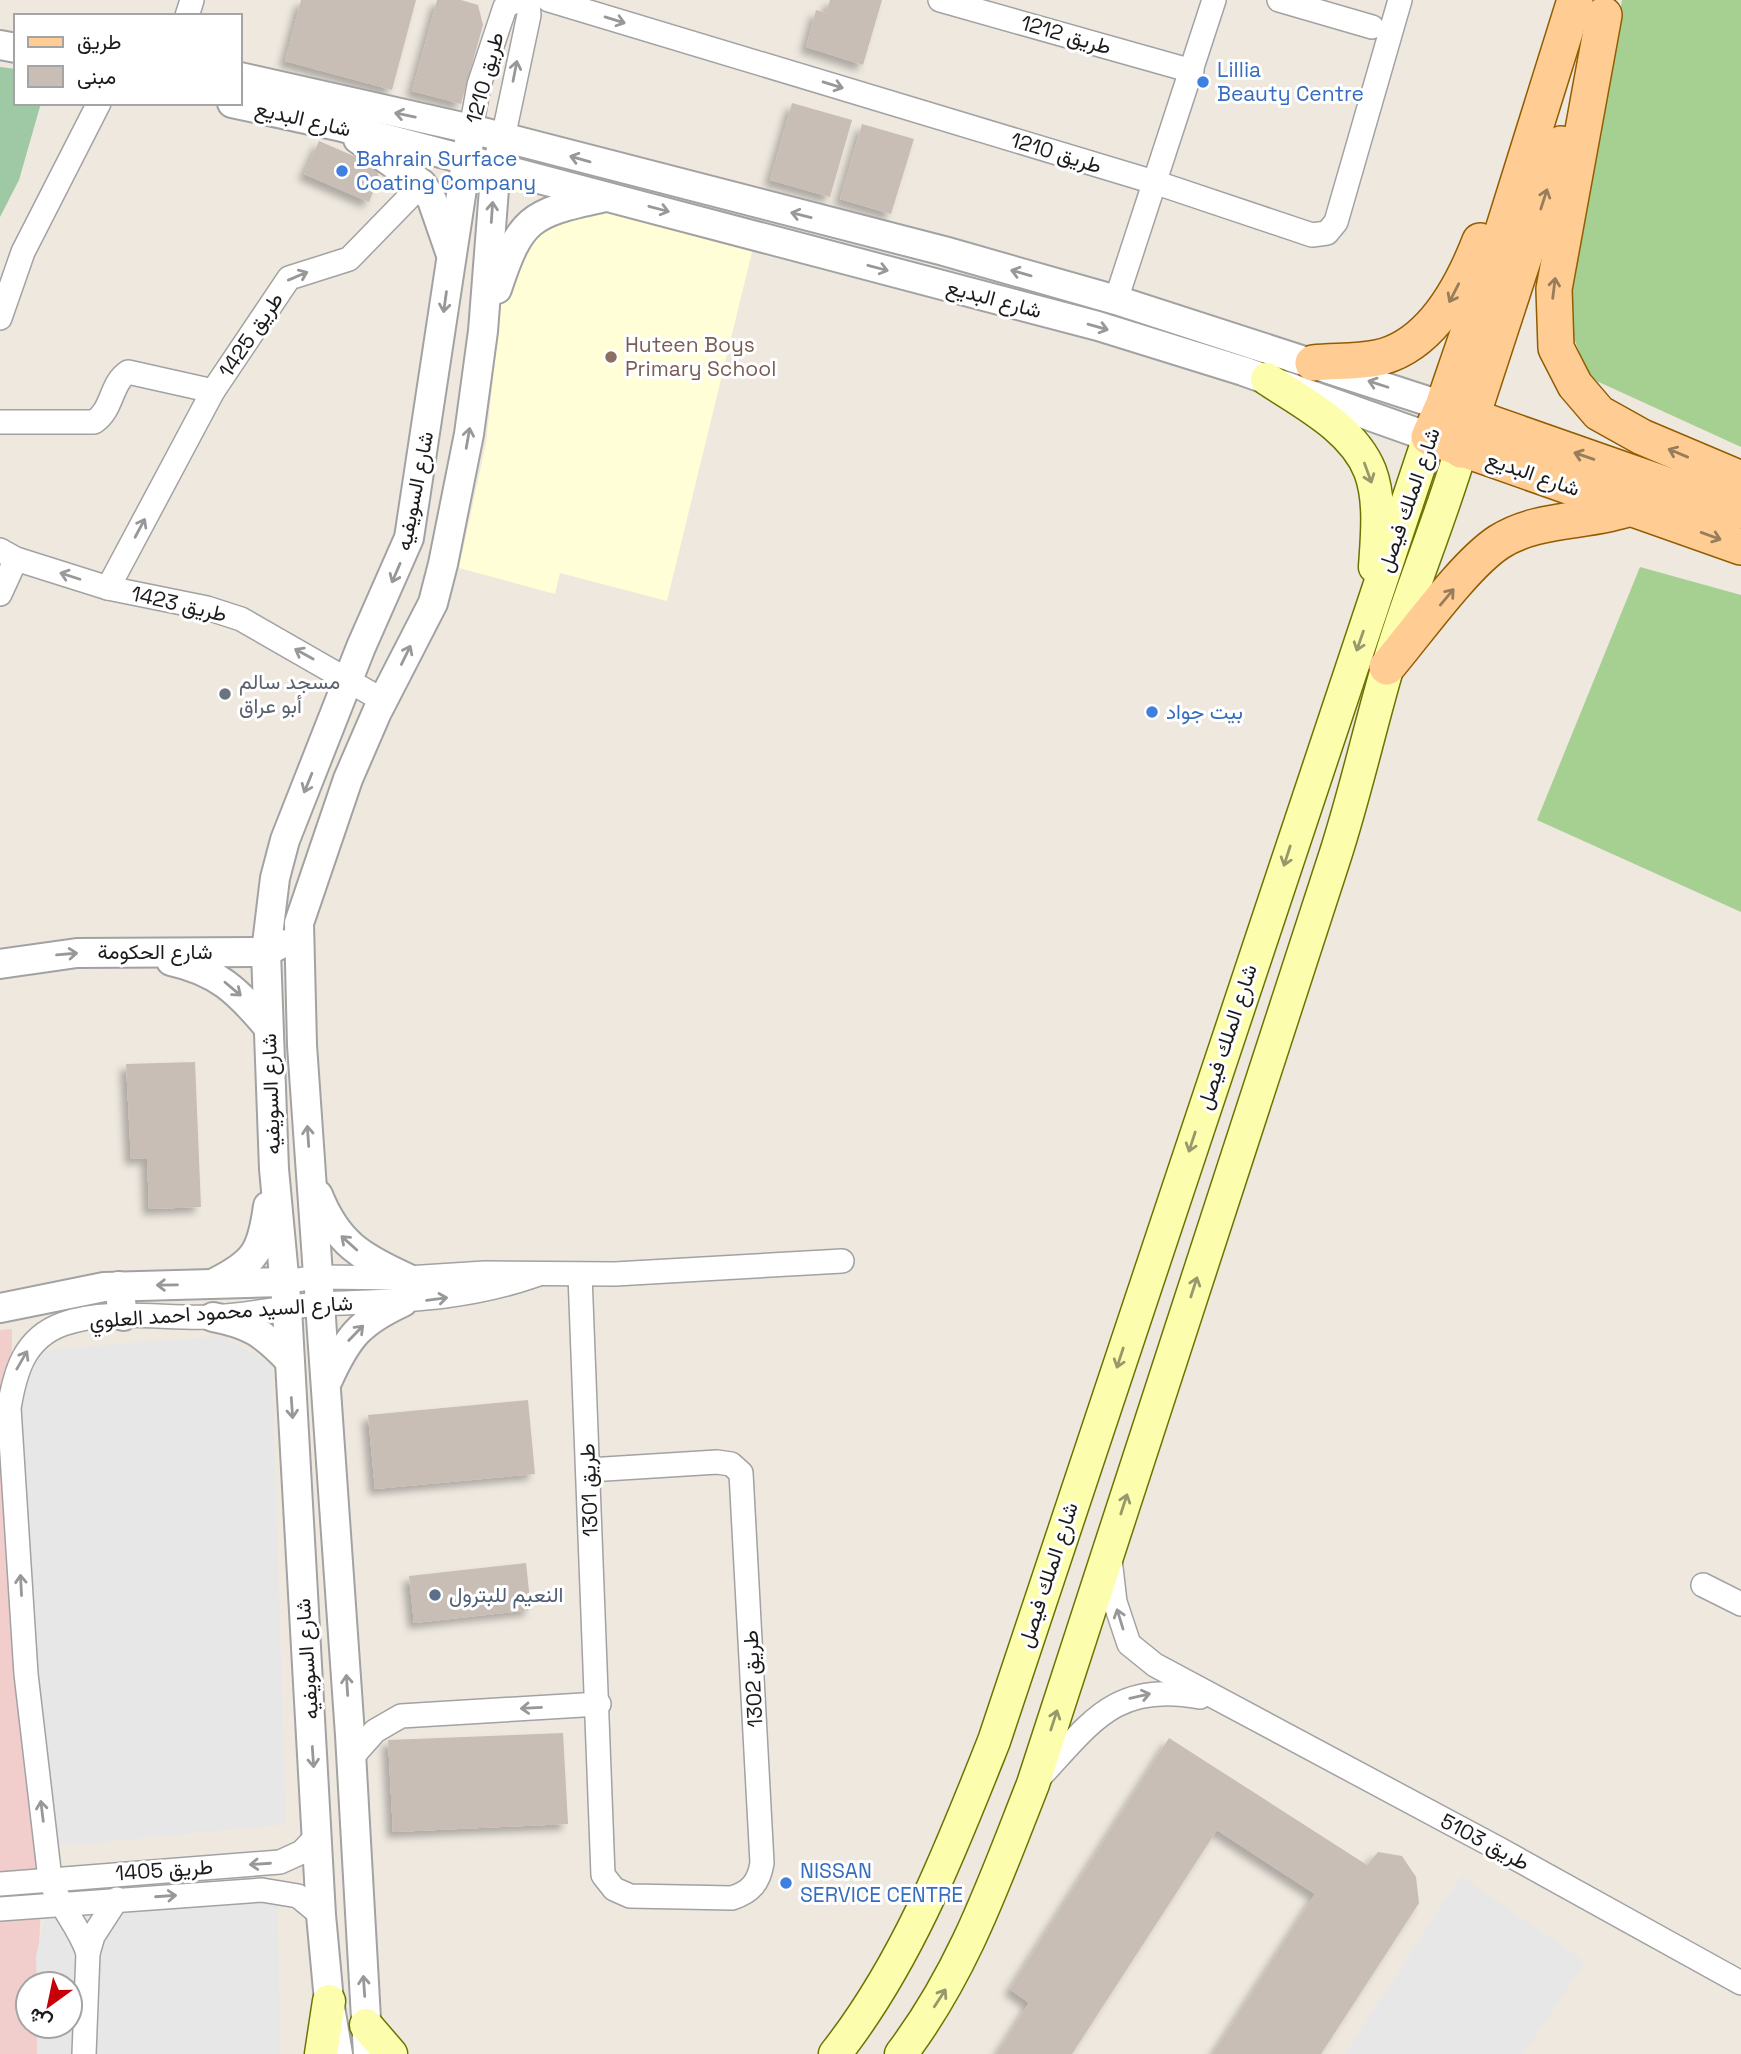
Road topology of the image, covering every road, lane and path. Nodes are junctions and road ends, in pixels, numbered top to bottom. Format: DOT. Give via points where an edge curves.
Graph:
graph roads {
  1 [pos="516,0"];
  2 [pos="527,0"];
  3 [pos="550,0"];
  4 [pos="940,0"];
  5 [pos="1214,0"];
  6 [pos="1279,0"];
  7 [pos="1400,0"];
  8 [pos="1590,5"];
  9 [pos="1372,27"];
  10 [pos="1192,71"];
  11 [pos="242,77"];
  12 [pos="98,105"];
  13 [pos="241,105"];
  14 [pos="338,126"];
  15 [pos="471,130"];
  16 [pos="502,138"];
  17 [pos="465,161"];
  18 [pos="497,169"];
  19 [pos="1157,183"];
  20 [pos="422,184"];
  21 [pos="611,196"];
  22 [pos="452,257"];
  23 [pos="17,268"];
  24 [pos="0,284"];
  25 [pos="1116,300"];
  26 [pos="0,318"];
  27 [pos="483,331"];
  28 [pos="1313,363"];
  29 [pos="1267,379"];
  30 [pos="213,391"];
  31 [pos="1448,420"];
  32 [pos="0,422"];
  33 [pos="1461,450"];
  34 [pos="1741,479"];
  35 [pos="1631,508"];
  36 [pos="1741,511"];
  37 [pos="1741,547"];
  38 [pos="8,555"];
  39 [pos="107,588"];
  40 [pos="0,594"];
  41 [pos="1374,603"];
  42 [pos="1387,667"];
  43 [pos="348,681"];
  44 [pos="384,701"];
  45 [pos="299,923"];
  46 [pos="123,951"];
  47 [pos="267,952"];
  48 [pos="0,964"];
  49 [pos="268,1027"];
  50 [pos="274,1169"];
  51 [pos="311,1180"];
  52 [pos="842,1261"];
  53 [pos="580,1275"];
  54 [pos="212,1284"];
  55 [pos="119,1286"];
  56 [pos="405,1290"];
  57 [pos="318,1291"];
  58 [pos="285,1295"];
  59 [pos="0,1308"];
  60 [pos="123,1316"];
  61 [pos="213,1317"];
  62 [pos="289,1360"];
  63 [pos="327,1382"];
  64 [pos="5,1409"];
  65 [pos="589,1470"];
  66 [pos="1110,1546"];
  67 [pos="1703,1585"];
  68 [pos="1741,1604"];
  69 [pos="1227,1703"];
  70 [pos="599,1704"];
  71 [pos="351,1758"];
  72 [pos="1033,1784"];
  73 [pos="318,1835"];
  74 [pos="50,1879"];
  75 [pos="607,1883"];
  76 [pos="0,1884"];
  77 [pos="117,1899"];
  78 [pos="58,1904"];
  79 [pos="0,1909"];
  80 [pos="321,1915"];
  81 [pos="88,1953"];
  82 [pos="1741,1983"];
  83 [pos="329,2001"];
  84 [pos="367,2040"];
  85 [pos="84,2054"];
  86 [pos="321,2054"];
  87 [pos="338,2054"];
  88 [pos="391,2054"];
  89 [pos="835,2054"];
  90 [pos="901,2054"];
  1 -- 15 [label="street, طريق 1210" via="505,7 479,85"];
  16 -- 2 [label="street, طريق 1210, one-way" via="529,15"];
  3 -- 19 [label="street, طريق 1210, one-way"];
  4 -- 10 [label="street, طريق 1212"];
  5 -- 10 [label="street"];
  6 -- 9 [label="street"];
  7 -- 19 [label="street, طريق 1210" via="1336,222 1327,233 1312,235"];
  8 -- 28 [label="main road, one-way" via="1447,307 1394,352 1378,358"];
  8 -- 31 [label="main road, شارع الملك فيصل" via="1500,240"];
  34 -- 8 [label="main road, one-way" via="1642,438 1599,413 1575,385 1556,348 1553,289"];
  10 -- 19 [label="street"];
  15 -- 11 [label="street, شارع البديع, one-way"];
  12 -- 23 [label="street"];
  13 -- 14 [label="street, شارع البديع"];
  14 -- 17 [label="street, شارع البديع"];
  14 -- 20 [label="street"];
  15 -- 16 [label="street, شارع البديع"];
  15 -- 17 [label="street, طريق 1210"];
  16 -- 18 [label="street, طريق 1210"];
  25 -- 16 [label="street, شارع البديع, one-way"];
  17 -- 18 [label="street, شارع البديع"];
  17 -- 22 [label="street, شارع السويفيه"];
  18 -- 21 [label="street, شارع البديع"];
  27 -- 18 [label="street, شارع السويفيه, one-way"];
  19 -- 25 [label="street"];
  20 -- 22 [label="street"];
  30 -- 20 [label="street, طريق 1425, one-way" via="289,278 349,259"];
  21 -- 27 [label="street" via="547,212 519,232"];
  21 -- 29 [label="street, شارع البديع, one-way" via="1098,326"];
  22 -- 43 [label="street, شارع السويفيه, one-way" via="409,538"];
  23 -- 24 [label="street"];
  23 -- 26 [label="street"];
  25 -- 28 [label="street, شارع البديع"];
  44 -- 27 [label="street, شارع السويفيه, one-way" via="433,603 469,434"];
  31 -- 28 [label="street, شارع البديع, one-way"];
  29 -- 31 [label="street, شارع البديع"];
  29 -- 41 [label="main road, one-way" via="1348,437 1370,470 1377,510"];
  30 -- 32 [label="street, طريق 1425" via="128,372 106,415 94,422"];
  39 -- 30 [label="street, طريق 1425, one-way"];
  31 -- 33 [label="main road, شارع البديع"];
  36 -- 31 [label="main road, شارع البديع, one-way"];
  31 -- 41 [label="main road, شارع الملك فيصل"];
  33 -- 35 [label="main road, شارع البديع"];
  33 -- 42 [label="main road, شارع الملك فيصل"];
  35 -- 37 [label="main road, شارع البديع, one-way"];
  42 -- 35 [label="main road, one-way" via="1469,570 1500,541 1565,519 1604,517"];
  39 -- 38 [label="street, طريق 1423, one-way"];
  38 -- 40 [label="street"];
  43 -- 39 [label="street, طريق 1423, one-way" via="241,619"];
  41 -- 89 [label="main road, شارع الملك فيصل, one-way" via="994,1741 941,1875 878,1990"];
  66 -- 42 [label="main road, شارع الملك فيصل, one-way" via="1355,792"];
  43 -- 44 [label="street, طريق 1423"];
  43 -- 47 [label="street, شارع السويفيه, one-way" via="285,840 275,878"];
  44 -- 45 [label="street, شارع السويفيه" via="348,779"];
  45 -- 47 [label="street" via="283,943"];
  51 -- 45 [label="street, شارع السويفيه, one-way"];
  46 -- 47 [label="street, شارع الحكومة"];
  48 -- 46 [label="street, شارع الحكومة, one-way"];
  46 -- 49 [label="street, one-way" via="198,967 247,1001"];
  47 -- 49 [label="street, شارع السويفيه"];
  49 -- 50 [label="street, شارع السويفيه"];
  50 -- 54 [label="street" via="265,1227 253,1259"];
  50 -- 58 [label="street, شارع السويفيه"];
  56 -- 51 [label="street, one-way" via="330,1224"];
  51 -- 57 [label="street, شارع السويفيه"];
  52 -- 53 [label="street, شارع السيد محمود احمد العلوي"];
  53 -- 56 [label="street, شارع السيد محمود احمد العلوي" via="536,1275 471,1294"];
  53 -- 65 [label="street, طريق 1301"];
  54 -- 55 [label="street, شارع السيد محمود احمد العلوي, one-way"];
  54 -- 58 [label="street, شارع السيد محمود احمد العلوي"];
  55 -- 59 [label="street, شارع السيد محمود احمد العلوي"];
  55 -- 60 [label="street"];
  56 -- 57 [label="street, شارع السيد محمود احمد العلوي"];
  63 -- 56 [label="street, one-way" via="344,1346"];
  57 -- 58 [label="street, شارع السيد محمود احمد العلوي"];
  57 -- 63 [label="street, شارع السويفيه"];
  58 -- 61 [label="street, شارع السيد محمود احمد العلوي"];
  58 -- 62 [label="street, شارع السويفيه"];
  60 -- 61 [label="street, شارع السيد محمود احمد العلوي"];
  64 -- 60 [label="street, شارع السيد محمود احمد العلوي, one-way" via="21,1359 32,1345 62,1325"];
  61 -- 62 [label="street" via="242,1322 260,1332"];
  62 -- 73 [label="street, شارع السويفيه, one-way"];
  71 -- 63 [label="street, شارع السويفيه, one-way"];
  74 -- 64 [label="street, شارع السيد محمود احمد العلوي, one-way" via="26,1674"];
  65 -- 70 [label="street, طريق 1301"];
  65 -- 75 [label="street, طريق 1302" via="717,1462 731,1464 741,1473 762,1863 754,1886 733,1898 630,1896"];
  69 -- 66 [label="street, طريق 5103, one-way" via="1166,1672 1129,1644 1115,1602"];
  72 -- 66 [label="main road, شارع الملك فيصل, one-way"];
  67 -- 68 [label="street"];
  72 -- 69 [label="street, طريق 5103, one-way" via="1110,1706 1140,1694 1174,1692"];
  69 -- 82 [label="street, طريق 5103"];
  70 -- 71 [label="street, one-way" via="401,1716 375,1731"];
  70 -- 75 [label="street, طريق 1301" via="600,1864"];
  84 -- 71 [label="street, شارع السويفيه, one-way"];
  90 -- 72 [label="main road, شارع الملك فيصل, one-way" via="947,1987 992,1890"];
  73 -- 74 [label="street, طريق 1405, one-way" via="302,1852 280,1862"];
  73 -- 80 [label="street, شارع السويفيه"];
  74 -- 76 [label="street, طريق 1405"];
  74 -- 78 [label="street, شارع السيد محمود احمد العلوي"];
  77 -- 78 [label="street, طريق 1405"];
  77 -- 80 [label="street, طريق 1405, one-way" via="280,1891 298,1896"];
  77 -- 81 [label="street, طريق 1405" via="93,1936"];
  78 -- 79 [label="street, طريق 1405"];
  78 -- 81 [label="street, طريق 1405" via="76,1924"];
  80 -- 83 [label="street, شارع السويفيه"];
  81 -- 85 [label="street, طريق 1405"];
  83 -- 86 [label="main road"];
  83 -- 87 [label="street, شارع السويفيه"];
  84 -- 88 [label="main road"];
}
